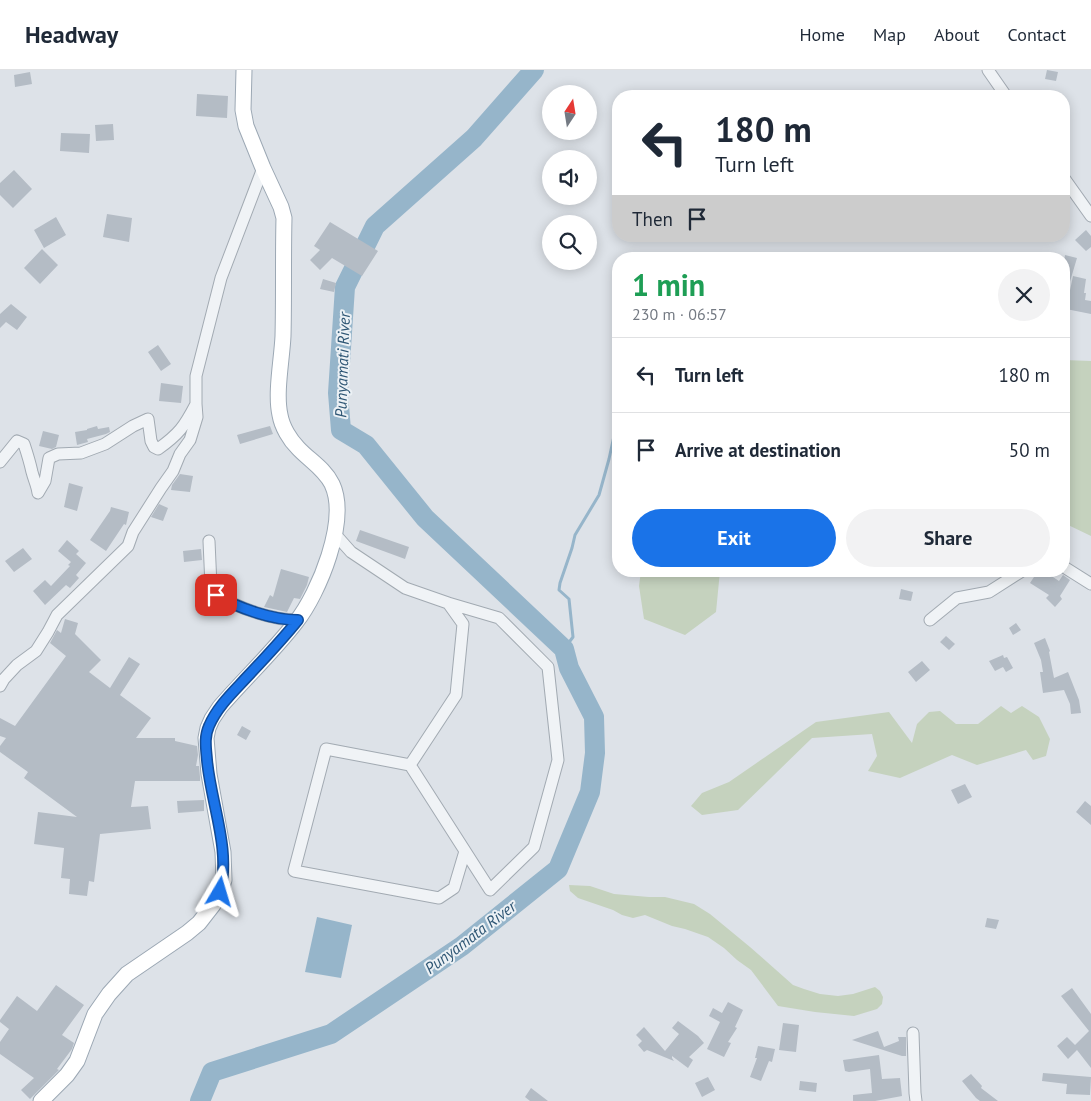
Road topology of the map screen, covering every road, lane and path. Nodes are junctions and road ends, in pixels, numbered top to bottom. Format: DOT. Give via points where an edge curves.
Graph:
graph roads {
  1 [pos="244,70"];
  2 [pos="988,70"];
  3 [pos="1002,90"];
  4 [pos="263,168"];
  5 [pos="1070,186"];
  6 [pos="1091,216"];
  7 [pos="196,404"];
  8 [pos="0,462"];
  9 [pos="335,534"];
  10 [pos="209,541"];
  11 [pos="1070,571"];
  12 [pos="1013,577"];
  13 [pos="1091,584"];
  14 [pos="448,603"];
  15 [pos="298,620"];
  16 [pos="930,620"];
  17 [pos="0,686"];
  18 [pos="410,765"];
  19 [pos="913,1034"];
  20 [pos="41,1101"];
  21 [pos="916,1101"];
  1 -- 4 [label="main road" via="246,126"];
  2 -- 3 [label="street"];
  4 -- 7 [label="street" via="221,278 196,376"];
  4 -- 9 [label="main road" via="284,218 280,416 298,448 332,483 337,509"];
  5 -- 6 [label="street"];
  7 -- 8 [label="street" via="185,425 158,448 151,442 148,420 105,444 81,453 58,454 49,458 45,482 38,493 24,444 17,441"];
  7 -- 17 [label="street" via="197,417 190,440 133,532 128,546 57,615 36,651 17,665"];
  9 -- 14 [label="street" via="351,552 405,588"];
  9 -- 15 [label="main road" via="326,565"];
  10 -- 15 [label="street" via="211,586 216,595 248,609 286,620"];
  11 -- 13 [label="street"];
  12 -- 16 [label="street" via="989,592 958,598"];
  14 -- 18 [label="street" via="463,624 456,695"];
  14 -- 18 [label="street" via="499,618 548,667 558,760 534,848 490,890"];
  15 -- 20 [label="main road" via="220,707 208,728 209,774 224,852 224,880 213,906 199,923 127,974 109,994 95,1014 77,1061"];
  18 -- 18 [label="street" via="465,851 454,888 440,898 294,871 326,749"];
  19 -- 21 [label="street"];
}
